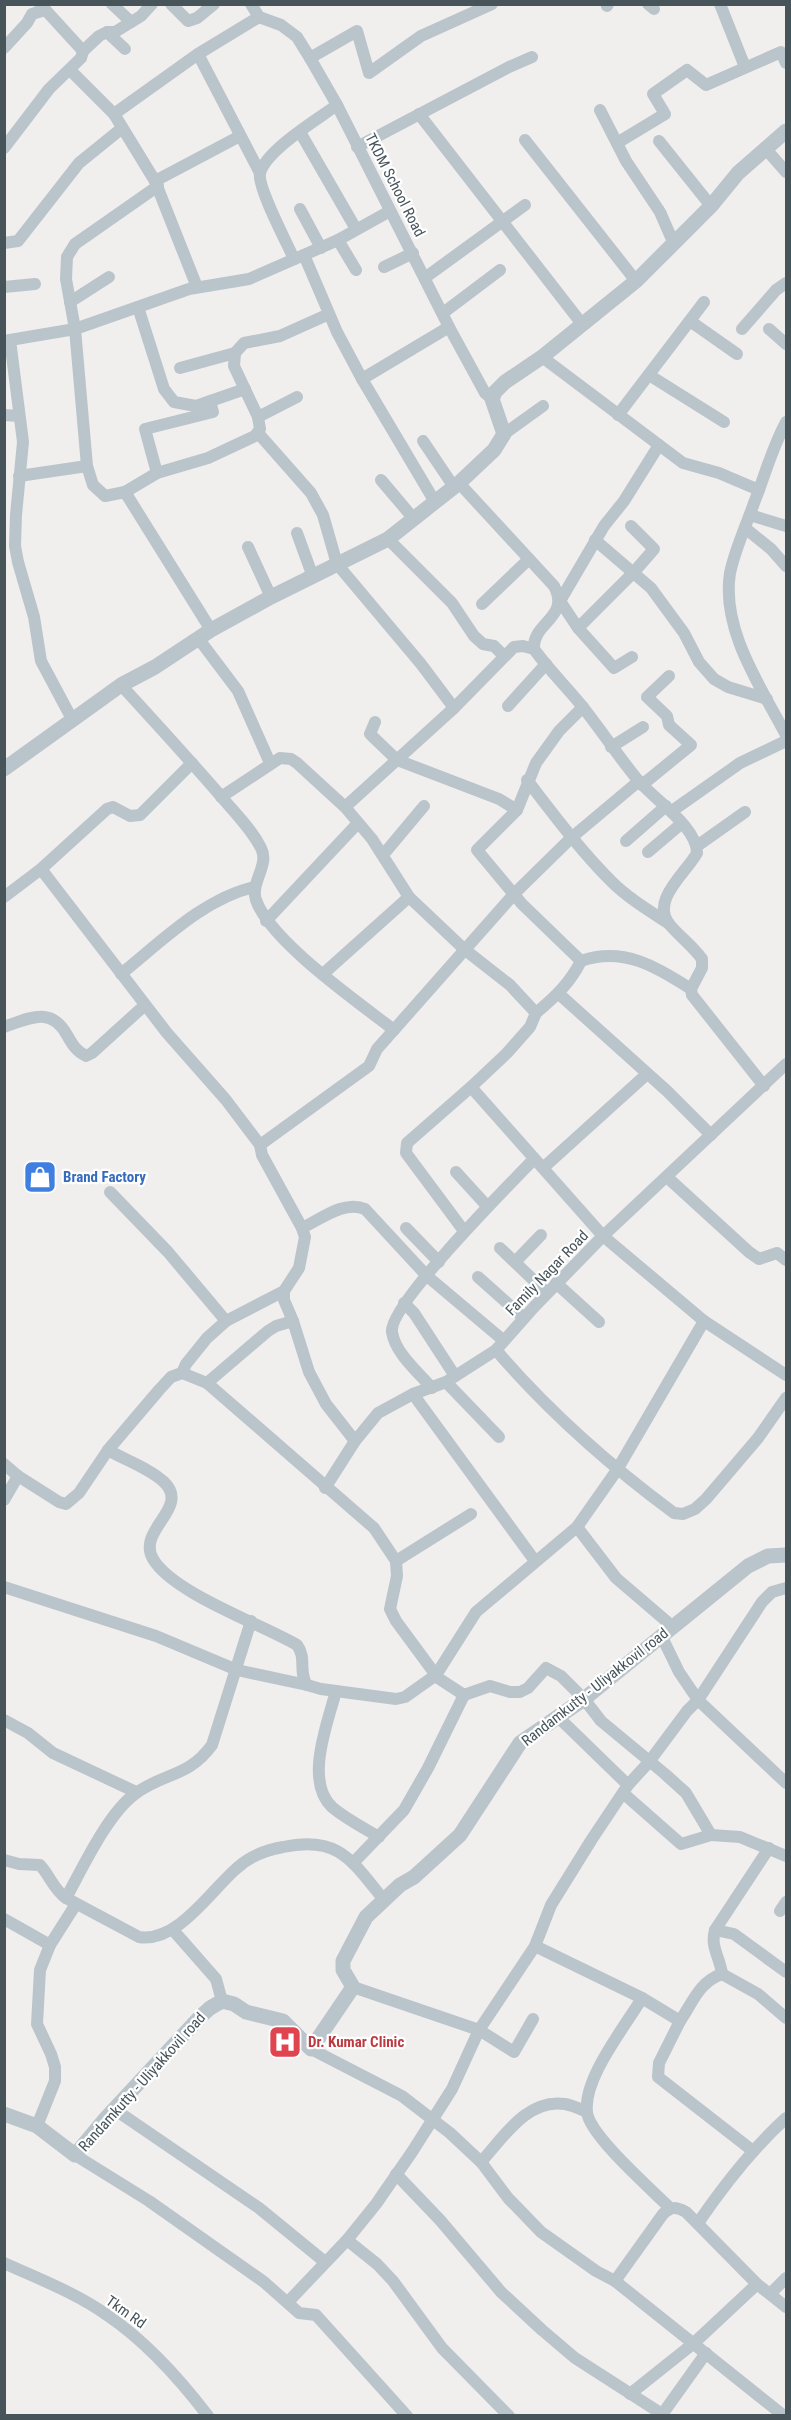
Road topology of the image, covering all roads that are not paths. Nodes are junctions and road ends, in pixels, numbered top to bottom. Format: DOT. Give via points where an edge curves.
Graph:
graph roads {
  1 [pos="112,4"];
  2 [pos="152,4"];
  3 [pos="171,4"];
  4 [pos="214,4"];
  5 [pos="251,4"];
  6 [pos="492,4"];
  7 [pos="720,4"];
  8 [pos="44,7"];
  9 [pos="258,17"];
  10 [pos="131,22"];
  11 [pos="106,32"];
  12 [pos="4,48"];
  13 [pos="125,49"];
  14 [pos="83,51"];
  15 [pos="198,54"];
  16 [pos="532,57"];
  17 [pos="310,58"];
  18 [pos="786,63"];
  19 [pos="745,67"];
  20 [pos="70,70"];
  21 [pos="337,105"];
  22 [pos="600,110"];
  23 [pos="114,114"];
  24 [pos="419,114"];
  25 [pos="121,129"];
  26 [pos="786,131"];
  27 [pos="300,132"];
  28 [pos="240,136"];
  29 [pos="525,140"];
  30 [pos="659,141"];
  31 [pos="617,143"];
  32 [pos="5,145"];
  33 [pos="357,147"];
  34 [pos="765,148"];
  35 [pos="786,172"];
  36 [pos="260,173"];
  37 [pos="156,184"];
  38 [pos="525,205"];
  39 [pos="711,206"];
  40 [pos="300,209"];
  41 [pos="390,211"];
  42 [pos="502,222"];
  43 [pos="356,229"];
  44 [pos="338,240"];
  45 [pos="4,243"];
  46 [pos="674,244"];
  47 [pos="321,248"];
  48 [pos="413,253"];
  49 [pos="299,257"];
  50 [pos="384,267"];
  51 [pos="356,270"];
  52 [pos="500,270"];
  53 [pos="110,277"];
  54 [pos="426,277"];
  55 [pos="636,281"];
  56 [pos="35,284"];
  57 [pos="786,284"];
  58 [pos="4,287"];
  59 [pos="197,287"];
  60 [pos="70,302"];
  61 [pos="704,302"];
  62 [pos="138,307"];
  63 [pos="443,313"];
  64 [pos="329,314"];
  65 [pos="690,321"];
  66 [pos="582,324"];
  67 [pos="449,327"];
  68 [pos="75,329"];
  69 [pos="742,329"];
  70 [pos="769,329"];
  71 [pos="7,340"];
  72 [pos="786,344"];
  73 [pos="235,353"];
  74 [pos="737,354"];
  75 [pos="542,357"];
  76 [pos="180,368"];
  77 [pos="649,375"];
  78 [pos="362,379"];
  79 [pos="245,389"];
  80 [pos="297,397"];
  81 [pos="492,399"];
  82 [pos="210,401"];
  83 [pos="543,406"];
  84 [pos="4,415"];
  85 [pos="618,415"];
  86 [pos="19,416"];
  87 [pos="258,417"];
  88 [pos="724,422"];
  89 [pos="786,422"];
  90 [pos="258,433"];
  91 [pos="504,434"];
  92 [pos="423,441"];
  93 [pos="659,446"];
  94 [pos="87,466"];
  95 [pos="157,473"];
  96 [pos="20,476"];
  97 [pos="381,480"];
  98 [pos="456,485"];
  99 [pos="759,490"];
  100 [pos="125,492"];
  101 [pos="435,502"];
  102 [pos="750,514"];
  103 [pos="414,519"];
  104 [pos="631,526"];
  105 [pos="786,526"];
  106 [pos="745,528"];
  107 [pos="297,533"];
  108 [pos="388,539"];
  109 [pos="595,540"];
  110 [pos="10,546"];
  111 [pos="248,547"];
  112 [pos="529,558"];
  113 [pos="337,564"];
  114 [pos="786,566"];
  115 [pos="634,572"];
  116 [pos="313,577"];
  117 [pos="271,597"];
  118 [pos="560,601"];
  119 [pos="482,604"];
  120 [pos="578,628"];
  121 [pos="204,634"];
  122 [pos="534,649"];
  123 [pos="504,656"];
  124 [pos="632,657"];
  125 [pos="546,664"];
  126 [pos="669,676"];
  127 [pos="121,685"];
  128 [pos="767,699"];
  129 [pos="508,706"];
  130 [pos="583,707"];
  131 [pos="454,708"];
  132 [pos="74,721"];
  133 [pos="375,722"];
  134 [pos="643,727"];
  135 [pos="786,735"];
  136 [pos="786,741"];
  137 [pos="611,747"];
  138 [pos="397,760"];
  139 [pos="192,763"];
  140 [pos="270,763"];
  141 [pos="4,769"];
  142 [pos="527,780"];
  143 [pos="641,783"];
  144 [pos="221,797"];
  145 [pos="424,806"];
  146 [pos="345,807"];
  147 [pos="669,808"];
  148 [pos="517,810"];
  149 [pos="745,812"];
  150 [pos="358,823"];
  151 [pos="681,824"];
  152 [pos="571,838"];
  153 [pos="626,841"];
  154 [pos="697,846"];
  155 [pos="648,852"];
  156 [pos="383,855"];
  157 [pos="41,869"];
  158 [pos="254,887"];
  159 [pos="515,893"];
  160 [pos="4,897"];
  161 [pos="409,897"];
  162 [pos="266,921"];
  163 [pos="668,923"];
  164 [pos="464,949"];
  165 [pos="581,961"];
  166 [pos="121,974"];
  167 [pos="323,974"];
  168 [pos="691,989"];
  169 [pos="559,994"];
  170 [pos="145,1005"];
  171 [pos="536,1013"];
  172 [pos="4,1027"];
  173 [pos="394,1030"];
  174 [pos="786,1064"];
  175 [pos="647,1074"];
  176 [pos="764,1086"];
  177 [pos="471,1087"];
  178 [pos="711,1135"];
  179 [pos="260,1146"];
  180 [pos="539,1163"];
  181 [pos="456,1172"];
  182 [pos="668,1178"];
  183 [pos="110,1192"];
  184 [pos="487,1206"];
  185 [pos="302,1228"];
  186 [pos="406,1228"];
  187 [pos="464,1231"];
  188 [pos="541,1235"];
  189 [pos="603,1236"];
  190 [pos="500,1248"];
  191 [pos="786,1260"];
  192 [pos="439,1262"];
  193 [pos="515,1262"];
  194 [pos="427,1276"];
  195 [pos="478,1276"];
  196 [pos="556,1283"];
  197 [pos="284,1291"];
  198 [pos="547,1293"];
  199 [pos="404,1303"];
  200 [pos="524,1318"];
  201 [pos="226,1321"];
  202 [pos="293,1321"];
  203 [pos="704,1321"];
  204 [pos="599,1322"];
  205 [pos="500,1345"];
  206 [pos="182,1373"];
  207 [pos="786,1375"];
  208 [pos="451,1379"];
  209 [pos="207,1383"];
  210 [pos="432,1388"];
  211 [pos="413,1394"];
  212 [pos="786,1398"];
  213 [pos="499,1437"];
  214 [pos="355,1440"];
  215 [pos="108,1450"];
  216 [pos="4,1464"];
  217 [pos="616,1470"];
  218 [pos="18,1476"];
  219 [pos="325,1488"];
  220 [pos="4,1500"];
  221 [pos="471,1514"];
  222 [pos="577,1527"];
  223 [pos="786,1554"];
  224 [pos="396,1561"];
  225 [pos="535,1561"];
  226 [pos="4,1587"];
  227 [pos="786,1588"];
  228 [pos="250,1621"];
  229 [pos="666,1631"];
  230 [pos="237,1670"];
  231 [pos="436,1675"];
  232 [pos="307,1685"];
  233 [pos="336,1691"];
  234 [pos="464,1695"];
  235 [pos="584,1699"];
  236 [pos="698,1701"];
  237 [pos="557,1716"];
  238 [pos="4,1720"];
  239 [pos="650,1762"];
  240 [pos="786,1783"];
  241 [pos="626,1789"];
  242 [pos="136,1792"];
  243 [pos="711,1835"];
  244 [pos="379,1837"];
  245 [pos="769,1848"];
  246 [pos="786,1856"];
  247 [pos="4,1860"];
  248 [pos="353,1863"];
  249 [pos="384,1900"];
  250 [pos="71,1901"];
  251 [pos="4,1919"];
  252 [pos="173,1930"];
  253 [pos="715,1930"];
  254 [pos="50,1945"];
  255 [pos="536,1946"];
  256 [pos="786,1972"];
  257 [pos="722,1974"];
  258 [pos="353,1987"];
  259 [pos="642,1998"];
  260 [pos="222,2001"];
  261 [pos="786,2018"];
  262 [pos="533,2019"];
  263 [pos="680,2021"];
  264 [pos="479,2030"];
  265 [pos="311,2049"];
  266 [pos="114,2109"];
  267 [pos="587,2112"];
  268 [pos="4,2115"];
  269 [pos="786,2118"];
  270 [pos="433,2120"];
  271 [pos="37,2126"];
  272 [pos="753,2151"];
  273 [pos="75,2155"];
  274 [pos="481,2162"];
  275 [pos="396,2174"];
  276 [pos="670,2208"];
  277 [pos="698,2223"];
  278 [pos="346,2240"];
  279 [pos="325,2262"];
  280 [pos="4,2263"];
  281 [pos="786,2278"];
  282 [pos="615,2281"];
  283 [pos="757,2284"];
  284 [pos="770,2294"];
  285 [pos="288,2302"];
  286 [pos="786,2307"];
  287 [pos="694,2343"];
  288 [pos="706,2352"];
  289 [pos="630,2394"];
  290 [pos="208,2415"];
  291 [pos="407,2415"];
  292 [pos="509,2415"];
  293 [pos="662,2415"];
  294 [pos="784,2415"];
  1 -- 10 [label="street"];
  2 -- 10 [label="street"];
  3 -- 4 [label="street" via="188,21"];
  5 -- 9 [label="street"];
  6 -- 17 [label="street" via="421,36 369,73 357,31"];
  7 -- 19 [label="street"];
  8 -- 12 [label="street" via="32,14"];
  8 -- 14 [label="street"];
  9 -- 15 [label="street"];
  9 -- 17 [label="street, TKDM School Road" via="281,25 297,37"];
  10 -- 11 [label="street" via="115,32"];
  11 -- 13 [label="street"];
  11 -- 14 [label="street"];
  14 -- 20 [label="street"];
  15 -- 23 [label="street"];
  15 -- 28 [label="street"];
  16 -- 24 [label="street"];
  17 -- 21 [label="street, TKDM School Road"];
  18 -- 19 [label="street" via="781,52"];
  19 -- 31 [label="street" via="706,85 687,70 653,94 665,114"];
  20 -- 23 [label="street"];
  20 -- 32 [label="street"];
  21 -- 27 [label="street"];
  21 -- 33 [label="street, TKDM School Road"];
  22 -- 31 [label="street"];
  23 -- 25 [label="street"];
  24 -- 33 [label="street"];
  24 -- 42 [label="street"];
  25 -- 37 [label="street"];
  25 -- 45 [label="street" via="79,163 18,241"];
  26 -- 34 [label="street"];
  27 -- 36 [label="street" via="268,159"];
  27 -- 43 [label="street"];
  28 -- 36 [label="street"];
  28 -- 37 [label="street"];
  29 -- 55 [label="street"];
  30 -- 39 [label="street"];
  31 -- 46 [label="street" via="660,212"];
  33 -- 41 [label="street, TKDM School Road"];
  34 -- 35 [label="street"];
  34 -- 39 [label="street"];
  36 -- 49 [label="street" via="262,189"];
  37 -- 59 [label="street"];
  37 -- 60 [label="street" via="70,251 66,265"];
  38 -- 42 [label="street"];
  39 -- 46 [label="street"];
  40 -- 47 [label="street"];
  41 -- 43 [label="street"];
  41 -- 48 [label="street, TKDM School Road"];
  42 -- 54 [label="street"];
  42 -- 66 [label="street"];
  43 -- 44 [label="street"];
  44 -- 47 [label="street"];
  44 -- 51 [label="street"];
  46 -- 55 [label="street"];
  47 -- 49 [label="street"];
  48 -- 50 [label="street"];
  48 -- 54 [label="street, TKDM School Road"];
  49 -- 59 [label="street" via="249,279"];
  49 -- 64 [label="street"];
  52 -- 63 [label="street"];
  53 -- 60 [label="street"];
  54 -- 63 [label="street, TKDM School Road"];
  55 -- 66 [label="street"];
  56 -- 58 [label="street"];
  57 -- 69 [label="street"];
  59 -- 62 [label="street"];
  60 -- 68 [label="street"];
  61 -- 65 [label="street"];
  62 -- 68 [label="street"];
  62 -- 82 [label="street" via="169,398 196,406"];
  63 -- 67 [label="street, TKDM School Road"];
  64 -- 73 [label="street" via="280,336 244,344"];
  64 -- 78 [label="street"];
  65 -- 74 [label="street"];
  65 -- 77 [label="street"];
  66 -- 75 [label="street"];
  67 -- 78 [label="street"];
  67 -- 81 [label="street, TKDM School Road"];
  68 -- 71 [label="street"];
  68 -- 94 [label="street"];
  70 -- 72 [label="street"];
  71 -- 86 [label="street"];
  73 -- 76 [label="street"];
  73 -- 79 [label="street" via="234,366"];
  75 -- 81 [label="street" via="505,382"];
  75 -- 85 [label="street"];
  77 -- 85 [label="street"];
  77 -- 88 [label="street"];
  78 -- 101 [label="street"];
  79 -- 82 [label="street"];
  79 -- 87 [label="street"];
  80 -- 87 [label="street"];
  81 -- 91 [label="street"];
  82 -- 95 [label="street" via="213,412 145,429"];
  83 -- 91 [label="street"];
  84 -- 86 [label="street"];
  85 -- 93 [label="street"];
  86 -- 96 [label="street" via="23,442"];
  87 -- 90 [label="street"];
  89 -- 99 [label="street" via="772,447"];
  90 -- 95 [label="street" via="207,459"];
  90 -- 113 [label="street" via="311,493 323,515"];
  91 -- 98 [label="street" via="494,450"];
  92 -- 98 [label="street"];
  93 -- 99 [label="street" via="683,463"];
  93 -- 109 [label="street"];
  94 -- 96 [label="street"];
  94 -- 100 [label="street" via="93,485 105,496"];
  95 -- 100 [label="street"];
  96 -- 110 [label="street"];
  97 -- 103 [label="street"];
  98 -- 101 [label="street"];
  98 -- 112 [label="street"];
  99 -- 102 [label="street"];
  100 -- 121 [label="street"];
  101 -- 103 [label="street"];
  102 -- 105 [label="street"];
  102 -- 106 [label="street"];
  103 -- 108 [label="street"];
  104 -- 115 [label="street" via="654,549"];
  106 -- 114 [label="street"];
  106 -- 128 [label="street" via="729,589 747,663"];
  107 -- 116 [label="street"];
  108 -- 113 [label="street"];
  108 -- 123 [label="street" via="452,603 474,636"];
  109 -- 115 [label="street"];
  109 -- 118 [label="street"];
  110 -- 132 [label="street" via="34,617 41,661"];
  111 -- 117 [label="street"];
  112 -- 118 [label="street" via="554,586"];
  112 -- 119 [label="street"];
  113 -- 116 [label="street"];
  113 -- 131 [label="street"];
  115 -- 120 [label="street"];
  115 -- 128 [label="street" via="651,588 714,679"];
  116 -- 117 [label="street"];
  117 -- 121 [label="street"];
  118 -- 120 [label="street"];
  118 -- 122 [label="street" via="533,641"];
  120 -- 124 [label="street" via="614,668"];
  121 -- 127 [label="street"];
  121 -- 140 [label="street" via="238,691"];
  122 -- 123 [label="street" via="514,647"];
  122 -- 125 [label="street"];
  123 -- 131 [label="street"];
  125 -- 129 [label="street"];
  125 -- 130 [label="street"];
  126 -- 143 [label="street" via="647,697 691,745"];
  127 -- 132 [label="street"];
  127 -- 139 [label="street"];
  128 -- 135 [label="street"];
  130 -- 137 [label="street"];
  130 -- 142 [label="street" via="546,747"];
  131 -- 138 [label="street"];
  132 -- 141 [label="street"];
  133 -- 138 [label="street" via="370,734"];
  134 -- 137 [label="street"];
  136 -- 147 [label="street" via="740,763"];
  137 -- 143 [label="street"];
  138 -- 146 [label="street"];
  138 -- 148 [label="street" via="499,799"];
  139 -- 144 [label="street"];
  139 -- 157 [label="street" via="140,815 130,816 113,807 107,809"];
  140 -- 144 [label="street"];
  140 -- 146 [label="street" via="280,758 291,759"];
  142 -- 148 [label="street"];
  142 -- 152 [label="street"];
  143 -- 147 [label="street"];
  143 -- 152 [label="street"];
  144 -- 158 [label="street" via="261,848 264,857"];
  145 -- 156 [label="street"];
  146 -- 150 [label="street"];
  147 -- 151 [label="street"];
  147 -- 153 [label="street"];
  148 -- 159 [label="street" via="477,850"];
  149 -- 154 [label="street"];
  150 -- 156 [label="street"];
  150 -- 162 [label="street"];
  151 -- 154 [label="street"];
  151 -- 155 [label="street"];
  152 -- 159 [label="street"];
  152 -- 163 [label="street" via="612,882"];
  154 -- 163 [label="street" via="693,861 667,896"];
  156 -- 161 [label="street"];
  157 -- 160 [label="street"];
  157 -- 166 [label="street"];
  158 -- 162 [label="street" via="255,899"];
  158 -- 166 [label="street" via="218,901"];
  159 -- 164 [label="street"];
  159 -- 165 [label="street"];
  161 -- 164 [label="street"];
  161 -- 167 [label="street"];
  162 -- 167 [label="street"];
  163 -- 168 [label="street" via="702,959 702,968"];
  164 -- 171 [label="street" via="510,985"];
  164 -- 173 [label="street"];
  165 -- 168 [label="street" via="600,955 638,959"];
  165 -- 169 [label="street"];
  166 -- 170 [label="street"];
  167 -- 173 [label="street"];
  168 -- 176 [label="street"];
  169 -- 171 [label="street"];
  169 -- 175 [label="street"];
  170 -- 172 [label="street" via="86,1056 72,1045 52,1017 34,1017"];
  170 -- 179 [label="street"];
  171 -- 177 [label="street" via="523,1036"];
  173 -- 179 [label="street" via="377,1049 369,1066"];
  174 -- 176 [label="street, Family Nagar Road"];
  175 -- 178 [label="street"];
  175 -- 180 [label="street"];
  176 -- 178 [label="street, Family Nagar Road"];
  177 -- 180 [label="street"];
  177 -- 187 [label="street" via="410,1139 405,1149"];
  178 -- 182 [label="street, Family Nagar Road"];
  179 -- 185 [label="street"];
  180 -- 184 [label="street"];
  180 -- 189 [label="street"];
  181 -- 184 [label="street"];
  182 -- 189 [label="street, Family Nagar Road"];
  182 -- 191 [label="street" via="759,1259 777,1253"];
  183 -- 201 [label="street" via="168,1252"];
  184 -- 187 [label="street"];
  185 -- 194 [label="street" via="339,1209 358,1206"];
  185 -- 197 [label="street" via="305,1238 299,1268"];
  186 -- 192 [label="street"];
  187 -- 192 [label="street"];
  188 -- 193 [label="street"];
  189 -- 196 [label="street, Family Nagar Road"];
  189 -- 203 [label="street"];
  190 -- 193 [label="street"];
  192 -- 194 [label="street"];
  193 -- 198 [label="street"];
  194 -- 199 [label="street"];
  194 -- 205 [label="street"];
  195 -- 200 [label="street"];
  196 -- 198 [label="street, Family Nagar Road"];
  196 -- 204 [label="street"];
  197 -- 201 [label="street"];
  197 -- 202 [label="street"];
  198 -- 200 [label="street, Family Nagar Road"];
  199 -- 208 [label="street" via="414,1313"];
  199 -- 210 [label="street" via="391,1324 394,1341"];
  200 -- 205 [label="street, Family Nagar Road"];
  201 -- 206 [label="street" via="207,1338"];
  202 -- 209 [label="street" via="268,1331"];
  202 -- 214 [label="street" via="316,1387"];
  203 -- 207 [label="street"];
  203 -- 217 [label="street"];
  205 -- 208 [label="street, Family Nagar Road"];
  205 -- 217 [label="street" via="532,1392"];
  206 -- 209 [label="street"];
  206 -- 215 [label="street" via="171,1377"];
  208 -- 210 [label="street, Family Nagar Road"];
  208 -- 213 [label="street"];
  209 -- 219 [label="street"];
  210 -- 211 [label="street, Family Nagar Road"];
  211 -- 214 [label="street, Family Nagar Road" via="378,1413"];
  211 -- 225 [label="street"];
  212 -- 217 [label="street" via="758,1438 695,1509 674,1513"];
  214 -- 219 [label="street, Family Nagar Road"];
  215 -- 218 [label="street" via="79,1493 66,1504"];
  215 -- 228 [label="street" via="170,1489 172,1502 149,1547 160,1569 207,1600"];
  216 -- 218 [label="street"];
  217 -- 222 [label="street"];
  218 -- 220 [label="street"];
  219 -- 224 [label="street" via="374,1528"];
  221 -- 224 [label="street"];
  222 -- 225 [label="street"];
  222 -- 229 [label="street" via="616,1578"];
  223 -- 229 [label="street, Randamkutty - Uliyakkovil road" via="768,1556 748,1566"];
  224 -- 231 [label="street" via="390,1609"];
  225 -- 231 [label="street" via="476,1612"];
  226 -- 230 [label="street" via="156,1636"];
  227 -- 236 [label="street" via="772,1592 762,1602"];
  228 -- 230 [label="street"];
  228 -- 232 [label="street" via="297,1645 302,1652"];
  229 -- 235 [label="street, Randamkutty - Uliyakkovil road"];
  229 -- 236 [label="street" via="679,1672"];
  230 -- 232 [label="street"];
  230 -- 242 [label="street" via="218,1731 203,1758 191,1768"];
  231 -- 233 [label="street" via="396,1699"];
  231 -- 234 [label="street"];
  232 -- 233 [label="street"];
  233 -- 244 [label="street" via="321,1753 322,1788 332,1807"];
  234 -- 235 [label="street" via="490,1686 520,1692 546,1668 561,1676"];
  234 -- 244 [label="street" via="404,1810"];
  235 -- 237 [label="street, Randamkutty - Uliyakkovil road"];
  235 -- 239 [label="street" via="601,1721"];
  236 -- 239 [label="street"];
  236 -- 240 [label="street"];
  237 -- 241 [label="street"];
  237 -- 249 [label="street, Randamkutty - Uliyakkovil road" via="520,1743 460,1835"];
  238 -- 242 [label="street" via="53,1753"];
  239 -- 241 [label="street"];
  239 -- 243 [label="street" via="686,1793"];
  241 -- 243 [label="street" via="681,1844"];
  241 -- 255 [label="street" via="551,1905"];
  242 -- 250 [label="street" via="94,1846"];
  243 -- 245 [label="street" via="740,1837"];
  244 -- 248 [label="street"];
  245 -- 246 [label="street"];
  245 -- 253 [label="street"];
  247 -- 250 [label="street" via="40,1865 58,1893"];
  248 -- 249 [label="street"];
  248 -- 252 [label="street" via="325,1844 314,1843 289,1845 256,1855 238,1867"];
  249 -- 258 [label="street, Randamkutty - Uliyakkovil road" via="366,1917 342,1961"];
  250 -- 252 [label="street" via="140,1938 149,1939"];
  250 -- 254 [label="street"];
  251 -- 254 [label="street"];
  252 -- 260 [label="street" via="216,1979"];
  253 -- 256 [label="street" via="734,1934"];
  253 -- 257 [label="street" via="712,1941"];
  254 -- 271 [label="street" via="40,1970 37,2024 51,2054 55,2081"];
  255 -- 259 [label="street"];
  255 -- 264 [label="street"];
  257 -- 261 [label="street" via="758,1994"];
  257 -- 263 [label="street" via="710,1978 698,1990"];
  258 -- 264 [label="street"];
  258 -- 265 [label="street"];
  259 -- 263 [label="street"];
  259 -- 267 [label="street" via="590,2088"];
  260 -- 265 [label="street" via="283,2021"];
  260 -- 266 [label="street, Randamkutty - Uliyakkovil road" via="200,2017"];
  262 -- 264 [label="street" via="514,2052"];
  263 -- 272 [label="street" via="659,2062 658,2077"];
  264 -- 270 [label="street"];
  265 -- 270 [label="street" via="402,2096"];
  266 -- 273 [label="street, Randamkutty - Uliyakkovil road"];
  266 -- 279 [label="street" via="259,2208"];
  267 -- 274 [label="street" via="567,2104 535,2108"];
  267 -- 276 [label="street" via="604,2141"];
  268 -- 271 [label="street, Randamkutty - Uliyakkovil road"];
  269 -- 272 [label="street"];
  270 -- 274 [label="street"];
  270 -- 275 [label="street"];
  271 -- 273 [label="street, Randamkutty - Uliyakkovil road"];
  272 -- 277 [label="street"];
  273 -- 285 [label="street" via="149,2201"];
  274 -- 282 [label="street" via="541,2232"];
  275 -- 278 [label="street"];
  275 -- 289 [label="street" via="501,2292 575,2358"];
  276 -- 277 [label="street" via="686,2212"];
  276 -- 282 [label="street"];
  277 -- 283 [label="street"];
  278 -- 279 [label="street"];
  278 -- 292 [label="street" via="377,2264 442,2348"];
  279 -- 285 [label="street"];
  280 -- 290 [label="street, Tkm Rd" via="106,2314 146,2344"];
  281 -- 284 [label="street"];
  282 -- 287 [label="street"];
  283 -- 284 [label="street"];
  283 -- 287 [label="street"];
  284 -- 286 [label="street"];
  285 -- 291 [label="street" via="299,2313 316,2315"];
  287 -- 288 [label="street"];
  287 -- 289 [label="street"];
  288 -- 293 [label="street"];
  288 -- 294 [label="street"];
  289 -- 293 [label="street"];
}
